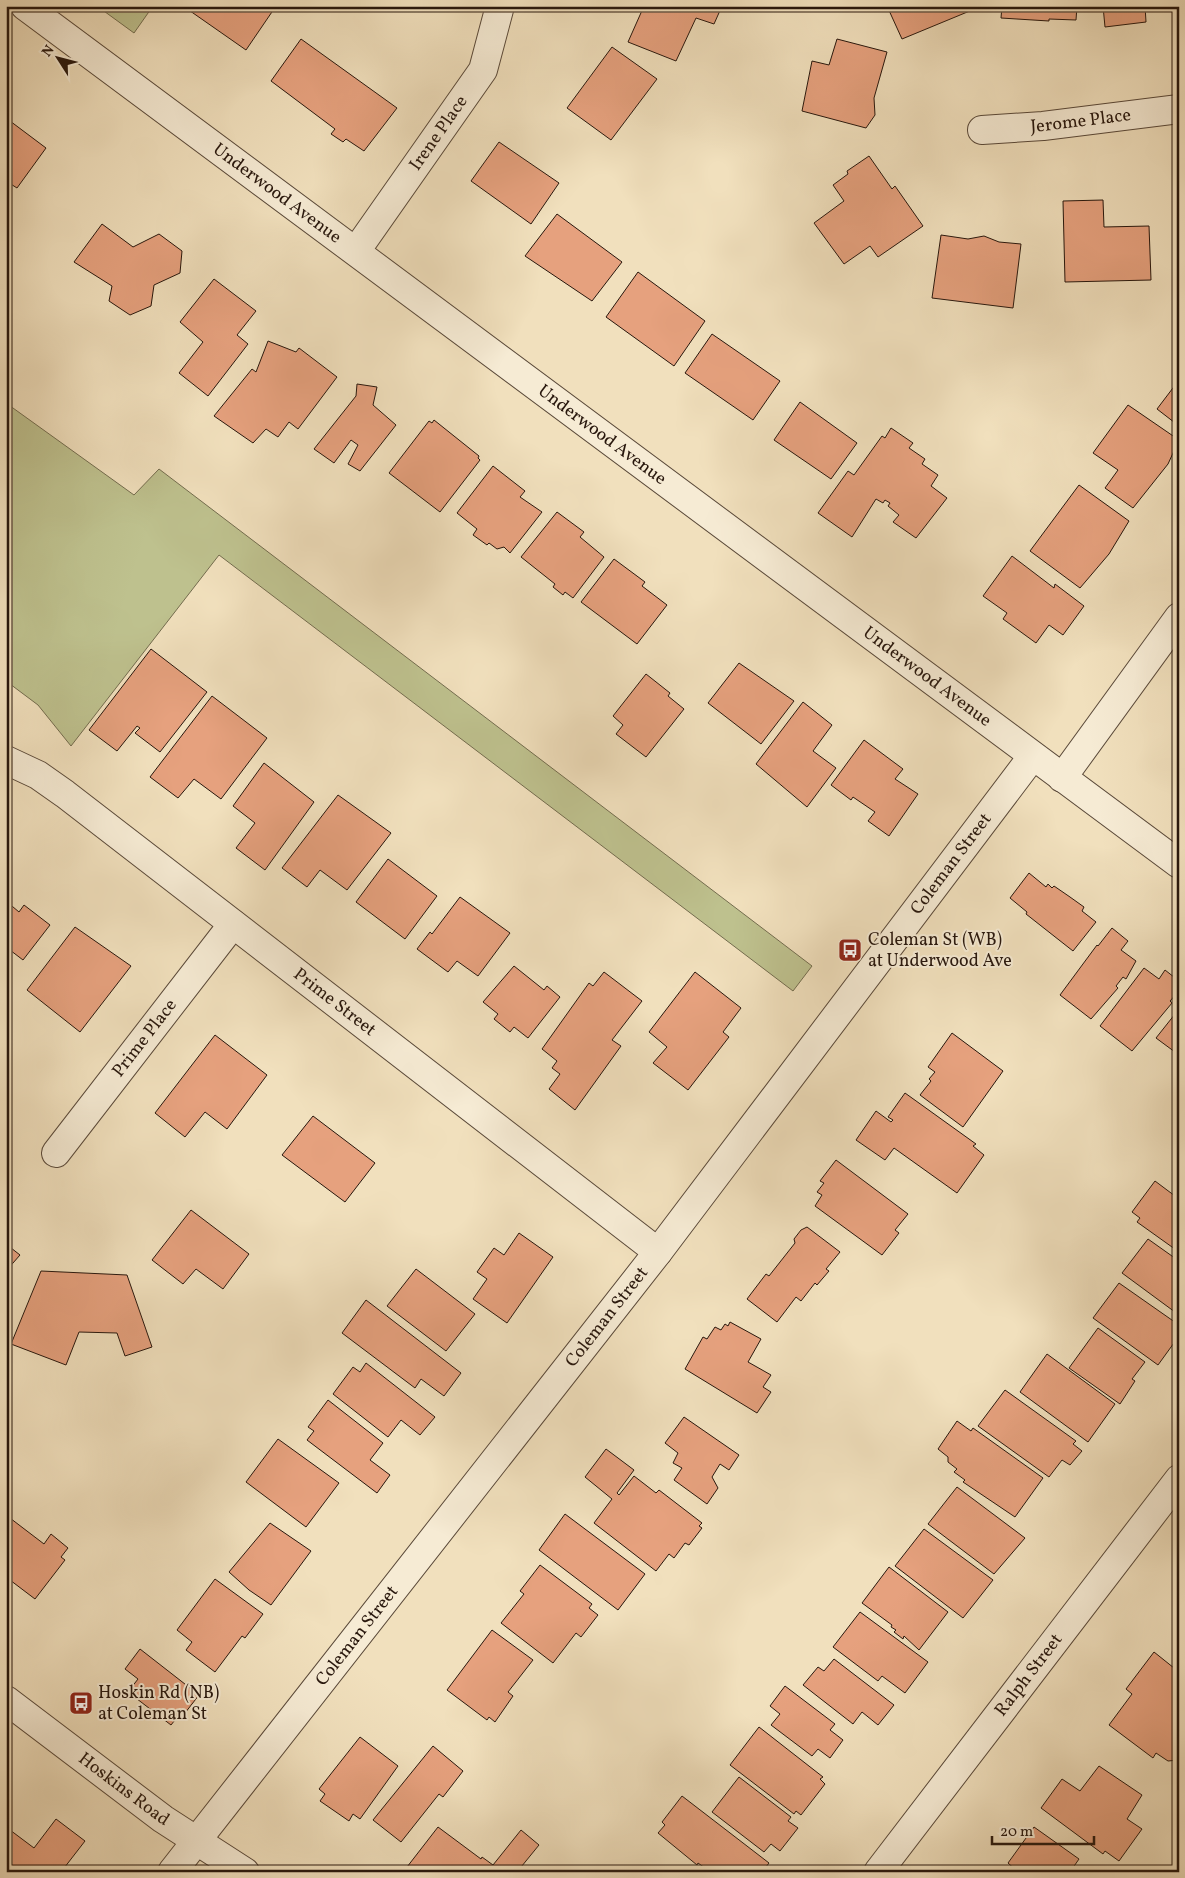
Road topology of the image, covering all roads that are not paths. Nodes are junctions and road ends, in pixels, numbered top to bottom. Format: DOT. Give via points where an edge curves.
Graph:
graph roads {
  1 [pos="25,6"];
  2 [pos="500,6"];
  3 [pos="1179,109"];
  4 [pos="982,130"];
  5 [pos="356,250"];
  6 [pos="1179,617"];
  7 [pos="1032,757"];
  8 [pos="6,760"];
  9 [pos="1062,778"];
  10 [pos="1179,864"];
  11 [pos="233,924"];
  12 [pos="56,1153"];
  13 [pos="658,1252"];
  14 [pos="1179,1479"];
  15 [pos="6,1700"];
  16 [pos="197,1839"];
  17 [pos="172,1872"];
  18 [pos="245,1872"];
  19 [pos="878,1872"];
  1 -- 5 [label="street, Underwood Avenue"];
  2 -- 5 [label="street, Irene Place" via="483,70"];
  3 -- 4 [label="street, Jerome Place"];
  5 -- 7 [label="street, Underwood Avenue"];
  6 -- 9 [label="street"];
  7 -- 9 [label="street, Underwood Avenue"];
  7 -- 13 [label="street, Coleman Street"];
  8 -- 11 [label="street, Prime Street" via="59,789"];
  9 -- 10 [label="street, Underwood Avenue"];
  11 -- 12 [label="street, Prime Place"];
  11 -- 13 [label="street, Prime Street"];
  13 -- 16 [label="street, Coleman Street"];
  14 -- 19 [label="street, Ralph Street"];
  15 -- 16 [label="street, Hoskins Road" via="163,1819"];
  16 -- 17 [label="street, Coleman Street"];
  16 -- 18 [label="street, Hoskins Road"];
}
